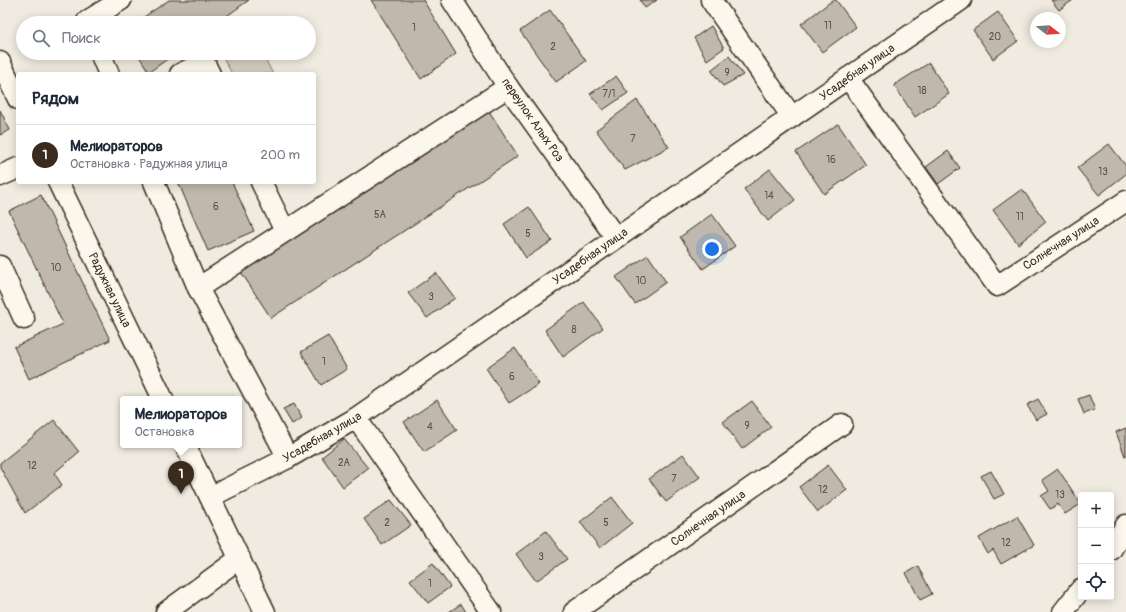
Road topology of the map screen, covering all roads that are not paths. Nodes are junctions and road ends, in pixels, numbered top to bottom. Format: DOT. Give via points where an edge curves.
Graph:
graph roads {
  1 [pos="121,0"];
  2 [pos="452,0"];
  3 [pos="711,0"];
  4 [pos="961,0"];
  5 [pos="95,16"];
  6 [pos="103,60"];
  7 [pos="0,62"];
  8 [pos="108,72"];
  9 [pos="184,72"];
  10 [pos="209,72"];
  11 [pos="848,78"];
  12 [pos="508,86"];
  13 [pos="16,95"];
  14 [pos="792,117"];
  15 [pos="16,169"];
  16 [pos="0,176"];
  17 [pos="59,184"];
  18 [pos="155,184"];
  19 [pos="262,184"];
  20 [pos="1126,201"];
  21 [pos="285,232"];
  22 [pos="616,238"];
  23 [pos="0,266"];
  24 [pos="198,288"];
  25 [pos="24,319"];
  26 [pos="162,396"];
  27 [pos="356,418"];
  28 [pos="842,424"];
  29 [pos="186,448"];
  30 [pos="288,458"];
  31 [pos="210,497"];
  32 [pos="1126,525"];
  33 [pos="1114,545"];
  34 [pos="1114,551"];
  35 [pos="1126,557"];
  36 [pos="240,558"];
  37 [pos="1078,593"];
  38 [pos="166,612"];
  39 [pos="265,612"];
  40 [pos="491,612"];
  41 [pos="574,612"];
  42 [pos="1063,612"];
  1 -- 5 [label="street"];
  2 -- 12 [label="street, переулок Алых Роз"];
  3 -- 14 [label="street"];
  4 -- 11 [label="street, Усадебная улица"];
  6 -- 8 [label="street"];
  7 -- 13 [label="street"];
  9 -- 10 [label="street" via="204,62"];
  11 -- 14 [label="street, Усадебная улица"];
  11 -- 20 [label="street, Солнечная улица" via="997,286"];
  12 -- 21 [label="street"];
  12 -- 22 [label="street, переулок Алых Роз"];
  14 -- 22 [label="street, Усадебная улица"];
  15 -- 16 [label="street"];
  17 -- 26 [label="street, Радужная улица"];
  18 -- 24 [label="street"];
  19 -- 21 [label="street"];
  21 -- 24 [label="street"];
  22 -- 27 [label="street, Усадебная улица"];
  23 -- 25 [label="street"];
  24 -- 30 [label="street"];
  27 -- 30 [label="street, Усадебная улица"];
  27 -- 40 [label="street"];
  28 -- 41 [label="street, Солнечная улица"];
  29 -- 31 [label="street"];
  30 -- 31 [label="street, Усадебная улица"];
  31 -- 36 [label="street"];
  32 -- 33 [label="street"];
  34 -- 35 [label="street"];
  36 -- 38 [label="street"];
  36 -- 39 [label="street"];
  37 -- 42 [label="street"];
}
